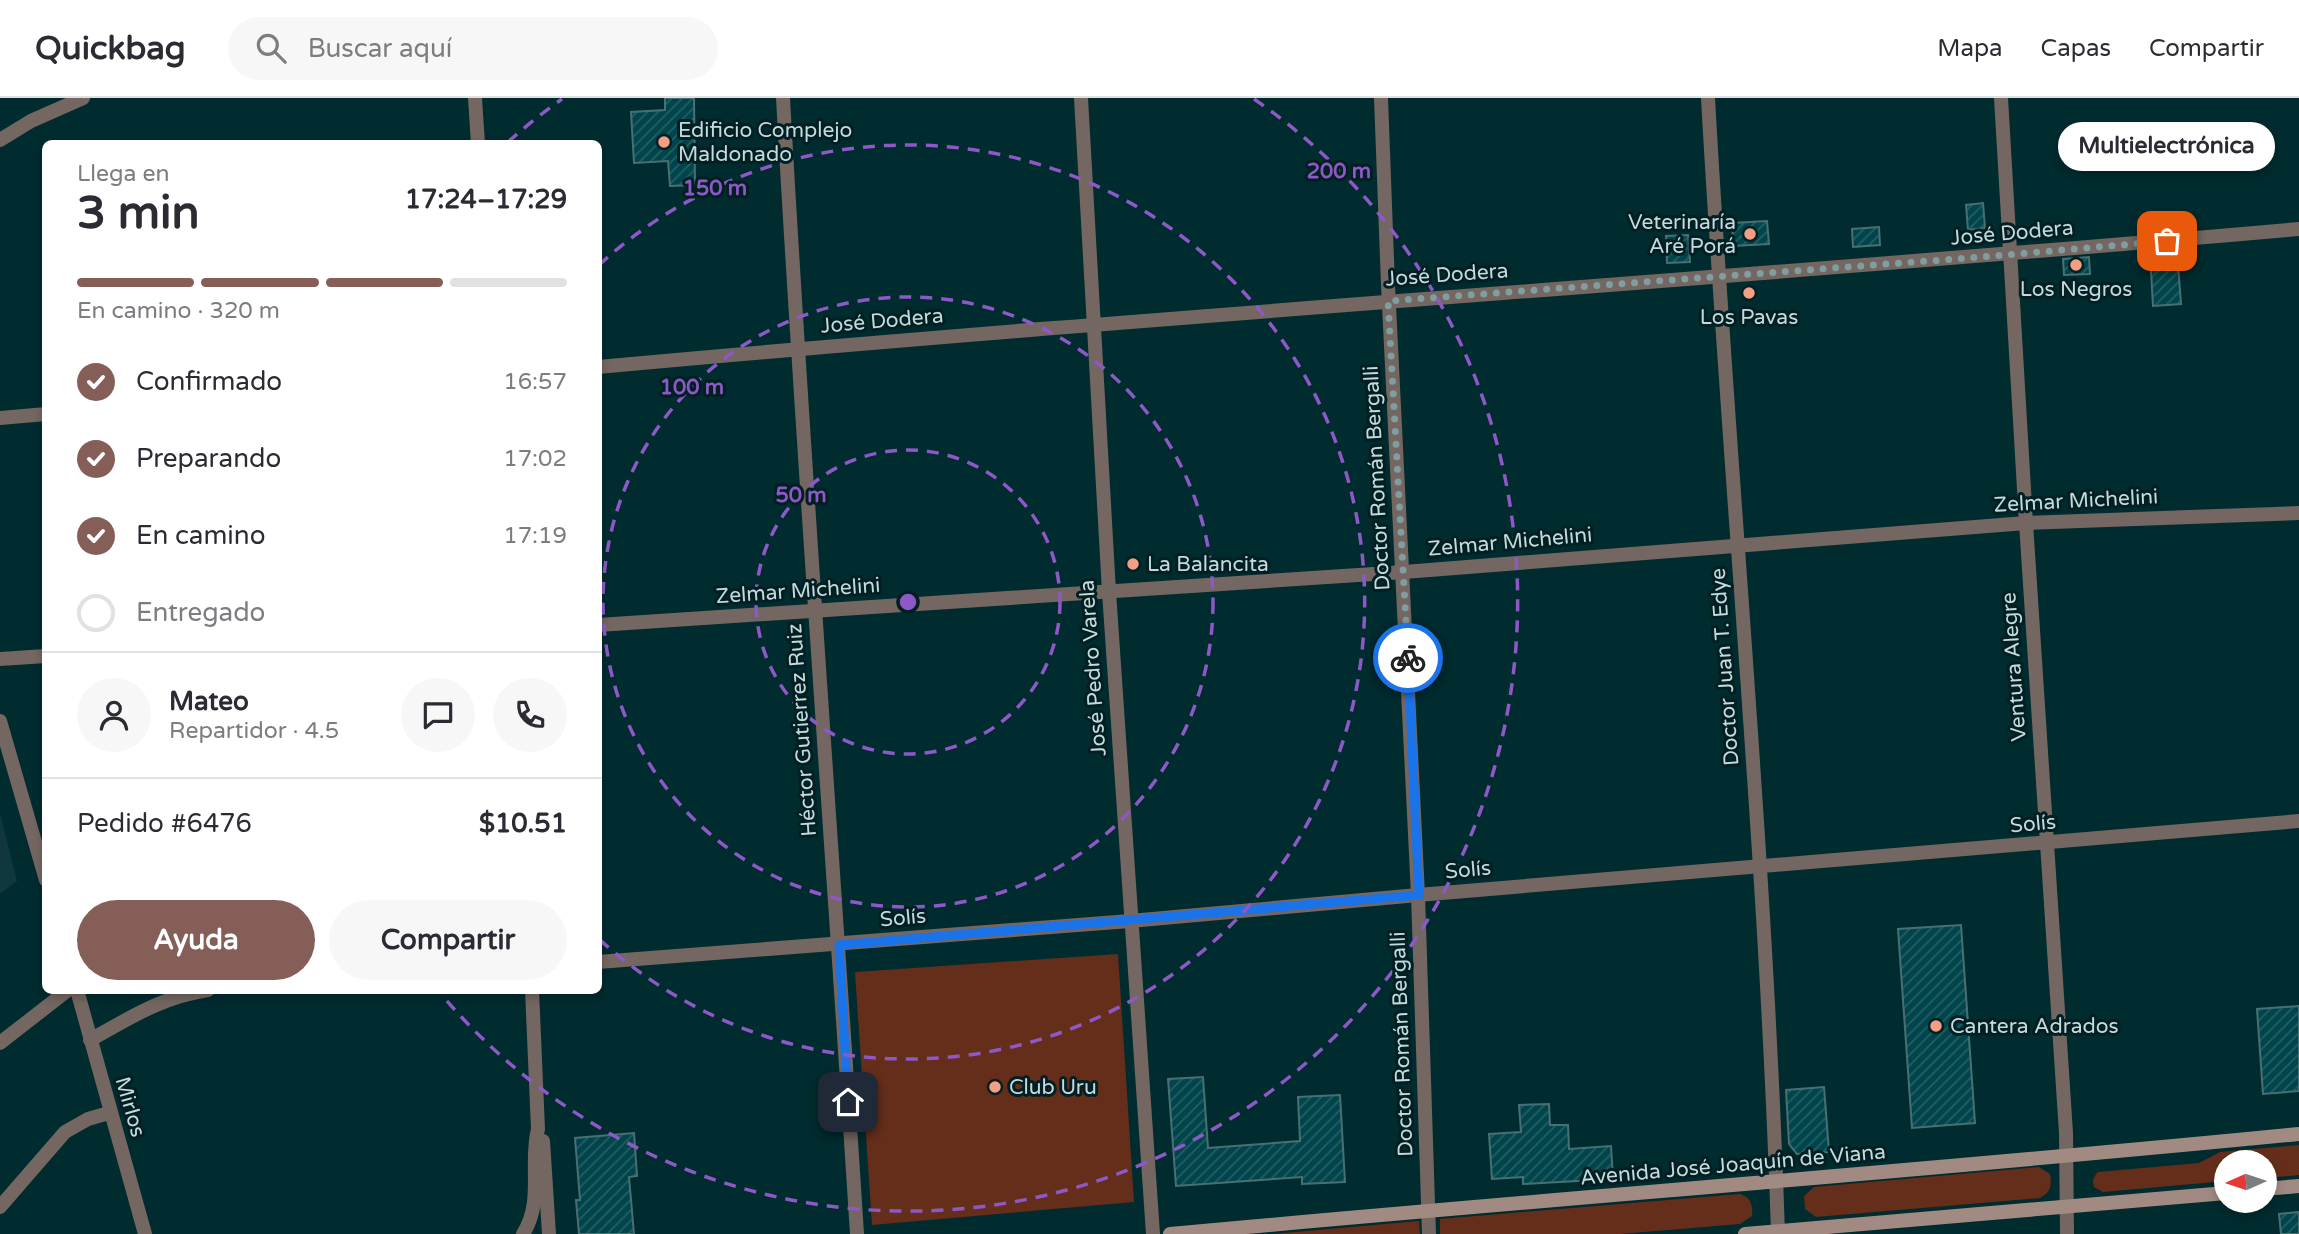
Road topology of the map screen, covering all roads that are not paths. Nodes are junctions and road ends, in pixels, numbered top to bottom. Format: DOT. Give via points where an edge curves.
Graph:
graph roads {
  1 [pos="83,98"];
  2 [pos="475,98"];
  3 [pos="783,98"];
  4 [pos="1081,98"];
  5 [pos="1381,98"];
  6 [pos="1708,98"];
  7 [pos="2001,98"];
  8 [pos="0,140"];
  9 [pos="478,140"];
  10 [pos="2299,229"];
  11 [pos="2009,255"];
  12 [pos="1718,276"];
  13 [pos="1388,301"];
  14 [pos="1095,325"];
  15 [pos="797,349"];
  16 [pos="602,367"];
  17 [pos="42,414"];
  18 [pos="0,418"];
  19 [pos="2299,513"];
  20 [pos="2026,523"];
  21 [pos="1737,544"];
  22 [pos="1404,572"];
  23 [pos="1109,592"];
  24 [pos="815,611"];
  25 [pos="602,625"];
  26 [pos="42,656"];
  27 [pos="0,659"];
  28 [pos="0,721"];
  29 [pos="2299,821"];
  30 [pos="2047,844"];
  31 [pos="42,866"];
  32 [pos="1759,867"];
  33 [pos="1419,895"];
  34 [pos="1130,921"];
  35 [pos="839,945"];
  36 [pos="602,962"];
  37 [pos="63,994"];
  38 [pos="78,994"];
  39 [pos="185,994"];
  40 [pos="532,994"];
  41 [pos="90,1040"];
  42 [pos="0,1043"];
  43 [pos="109,1112"];
  44 [pos="538,1129"];
  45 [pos="2299,1134"];
  46 [pos="2065,1158"];
  47 [pos="1777,1183"];
  48 [pos="2299,1186"];
  49 [pos="2277,1188"];
  50 [pos="2214,1194"];
  51 [pos="0,1207"];
  52 [pos="2065,1208"];
  53 [pos="1428,1210"];
  54 [pos="1778,1232"];
  55 [pos="145,1234"];
  56 [pos="523,1234"];
  57 [pos="549,1234"];
  58 [pos="857,1234"];
  59 [pos="1153,1234"];
  60 [pos="1170,1234"];
  61 [pos="1429,1234"];
  62 [pos="1745,1234"];
  63 [pos="2067,1234"];
  1 -- 8 [label="street"];
  2 -- 9 [label="street"];
  3 -- 15 [label="street, Héctor Gutierrez Ruiz"];
  4 -- 14 [label="street, José Pedro Varela"];
  5 -- 13 [label="street, Doctor Román Bergalli"];
  6 -- 12 [label="street, Doctor Juan T. Edye"];
  7 -- 11 [label="street, Ventura Alegre"];
  10 -- 11 [label="street, José Dodera"];
  11 -- 12 [label="street, José Dodera"];
  11 -- 20 [label="street, Ventura Alegre"];
  12 -- 13 [label="street, José Dodera"];
  12 -- 21 [label="street, Doctor Juan T. Edye"];
  13 -- 14 [label="street, José Dodera"];
  13 -- 22 [label="street, Doctor Román Bergalli"];
  14 -- 15 [label="street, José Dodera"];
  14 -- 23 [label="street, José Pedro Varela"];
  15 -- 16 [label="street, José Dodera"];
  15 -- 24 [label="street, Héctor Gutierrez Ruiz"];
  17 -- 18 [label="street"];
  19 -- 20 [label="street, Zelmar Michelini"];
  20 -- 21 [label="street, Zelmar Michelini"];
  20 -- 30 [label="street, Ventura Alegre"];
  21 -- 22 [label="street, Zelmar Michelini"];
  21 -- 32 [label="street, Doctor Juan T. Edye"];
  22 -- 23 [label="street, Zelmar Michelini"];
  22 -- 33 [label="street, Doctor Román Bergalli"];
  23 -- 24 [label="street, Zelmar Michelini"];
  23 -- 34 [label="street, José Pedro Varela"];
  24 -- 25 [label="street, Zelmar Michelini"];
  24 -- 35 [label="street, Héctor Gutierrez Ruiz"];
  26 -- 27 [label="street"];
  28 -- 31 [label="street"];
  29 -- 30 [label="street, Solís"];
  30 -- 32 [label="street, Solís"];
  30 -- 46 [label="street, Ventura Alegre"];
  32 -- 33 [label="street, Solís"];
  32 -- 47 [label="street, Doctor Juan T. Edye"];
  33 -- 34 [label="street, Solís"];
  33 -- 53 [label="street, Doctor Román Bergalli"];
  34 -- 35 [label="street, Solís"];
  34 -- 59 [label="street, José Pedro Varela"];
  35 -- 36 [label="street, Solís"];
  35 -- 58 [label="street, Héctor Gutierrez Ruiz"];
  37 -- 42 [label="street"];
  38 -- 41 [label="street, Mirlos"];
  39 -- 41 [label="street" via="150,1006"];
  40 -- 44 [label="street"];
  41 -- 43 [label="street, Mirlos"];
  43 -- 51 [label="street" via="65,1132"];
  43 -- 55 [label="street, Mirlos"];
  44 -- 56 [label="street" via="535,1207"];
  44 -- 57 [label="street" via="544,1144"];
  45 -- 46 [label="main road, Avenida José Joaquín de Viana"];
  46 -- 47 [label="main road, Avenida José Joaquín de Viana"];
  46 -- 52 [label="street, Ventura Alegre"];
  47 -- 53 [label="main road, Avenida José Joaquín de Viana"];
  47 -- 54 [label="street, Doctor Juan T. Edye"];
  48 -- 49 [label="main road"];
  50 -- 52 [label="main road"];
  52 -- 54 [label="main road"];
  52 -- 63 [label="street, Ventura Alegre"];
  53 -- 60 [label="main road, Avenida José Joaquín de Viana"];
  53 -- 61 [label="street, Doctor Román Bergalli"];
  54 -- 62 [label="main road"];
}
